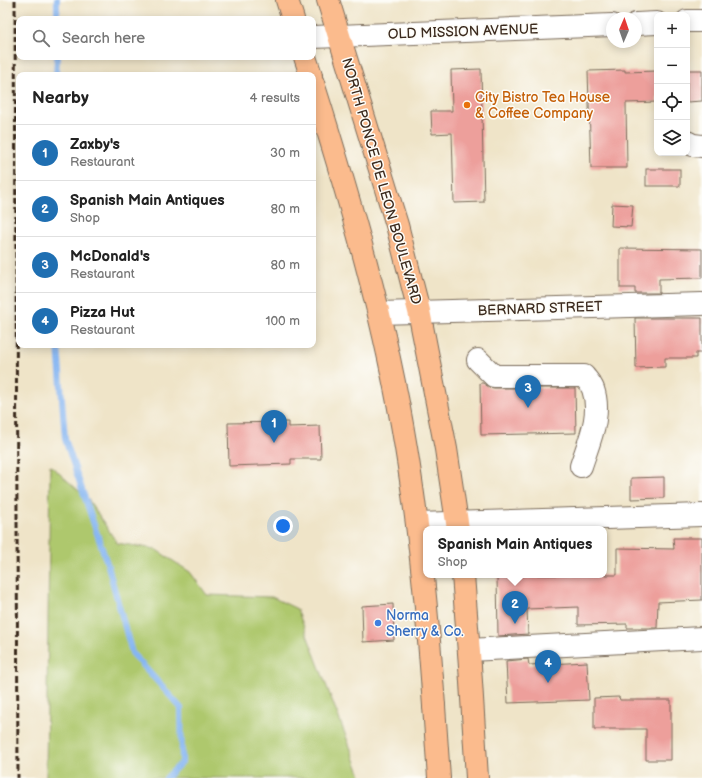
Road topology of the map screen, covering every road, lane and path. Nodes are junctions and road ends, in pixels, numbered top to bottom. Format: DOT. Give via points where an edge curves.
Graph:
graph roads {
  1 [pos="287,0"];
  2 [pos="328,0"];
  3 [pos="292,16"];
  4 [pos="690,21"];
  5 [pos="702,21"];
  6 [pos="654,23"];
  7 [pos="606,24"];
  8 [pos="642,24"];
  9 [pos="339,36"];
  10 [pos="316,37"];
  11 [pos="306,60"];
  12 [pos="310,72"];
  13 [pos="316,92"];
  14 [pos="690,144"];
  15 [pos="702,146"];
  16 [pos="702,304"];
  17 [pos="419,311"];
  18 [pos="379,312"];
  19 [pos="478,360"];
  20 [pos="581,466"];
  21 [pos="702,515"];
  22 [pos="417,524"];
  23 [pos="458,526"];
  24 [pos="463,578"];
  25 [pos="702,638"];
  26 [pos="469,650"];
  27 [pos="439,778"];
  28 [pos="477,778"];
  1 -- 3 [label="main road"];
  2 -- 9 [label="main road, NORTH PONCE DE LEON BOULEVARD"];
  4 -- 5 [label="street"];
  6 -- 8 [label="street"];
  7 -- 9 [label="street, OLD MISSION AVENUE"];
  9 -- 10 [label="street, OLD MISSION AVENUE"];
  9 -- 17 [label="main road, NORTH PONCE DE LEON BOULEVARD" via="397,225"];
  11 -- 12 [label="main road"];
  13 -- 18 [label="main road" via="342,174"];
  14 -- 15 [label="street"];
  16 -- 17 [label="street, BERNARD STREET"];
  17 -- 18 [label="street, BERNARD STREET"];
  17 -- 23 [label="main road, NORTH PONCE DE LEON BOULEVARD"];
  18 -- 22 [label="main road" via="405,440"];
  19 -- 20 [label="street" via="494,376 584,376 592,388 596,402 595,426"];
  21 -- 23 [label="street"];
  22 -- 23 [label="street"];
  22 -- 27 [label="main road" via="430,645"];
  24 -- 26 [label="main road"];
  25 -- 26 [label="street"];
  26 -- 28 [label="main road"];
}
